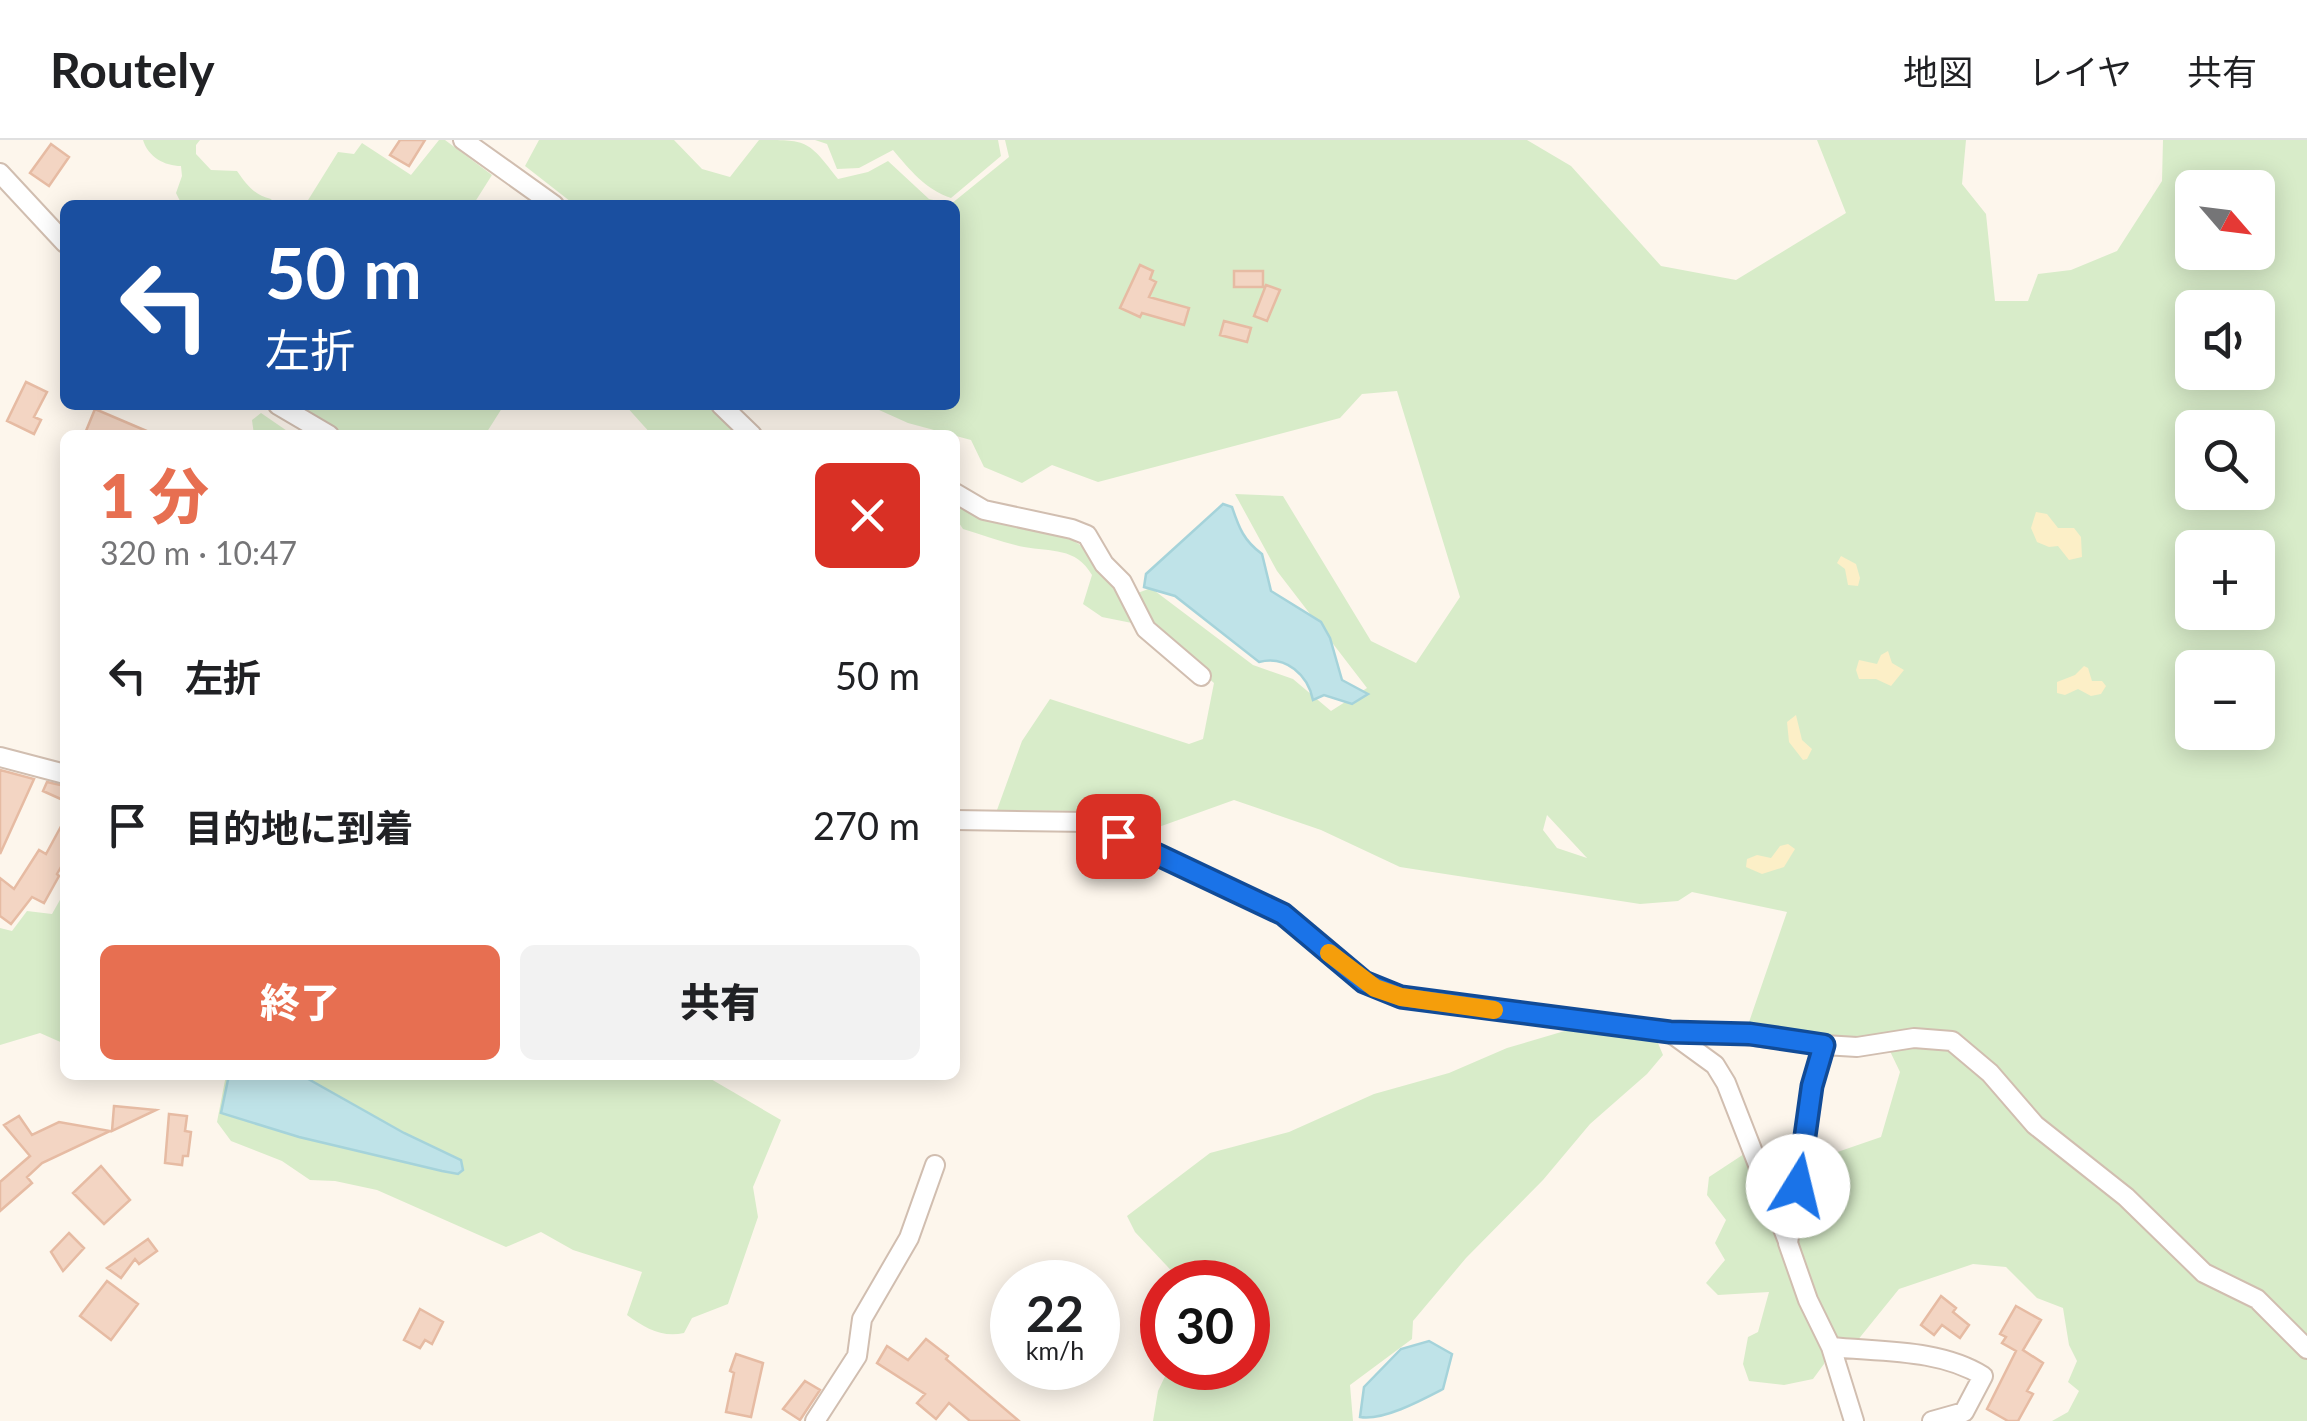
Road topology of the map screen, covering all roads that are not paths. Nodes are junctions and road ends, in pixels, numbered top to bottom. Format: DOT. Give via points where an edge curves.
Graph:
graph roads {
  1 [pos="463,140"];
  2 [pos="0,174"];
  3 [pos="547,200"];
  4 [pos="60,239"];
  5 [pos="286,410"];
  6 [pos="726,410"];
  7 [pos="320,430"];
  8 [pos="747,430"];
  9 [pos="960,497"];
  10 [pos="1201,676"];
  11 [pos="0,757"];
  12 [pos="60,773"];
  13 [pos="960,820"];
  14 [pos="1670,1032"];
  15 [pos="1824,1045"];
  16 [pos="935,1166"];
  17 [pos="1788,1243"];
  18 [pos="1831,1347"];
  19 [pos="2307,1350"];
  20 [pos="815,1421"];
  21 [pos="1854,1421"];
  22 [pos="1932,1421"];
  1 -- 3 [label="street"];
  2 -- 4 [label="street"];
  5 -- 7 [label="street"];
  6 -- 8 [label="street"];
  9 -- 10 [label="street" via="984,510 1088,535 1146,629"];
  11 -- 12 [label="street"];
  13 -- 14 [label="street" via="1090,822 1283,914 1364,982 1401,997"];
  14 -- 15 [label="street"];
  14 -- 17 [label="street" via="1714,1065 1726,1083"];
  15 -- 17 [label="street"];
  15 -- 19 [label="street" via="1952,1042 2204,1274 2257,1299"];
  16 -- 20 [label="street" via="909,1238 862,1319 856,1356"];
  17 -- 18 [label="street"];
  18 -- 21 [label="street"];
  18 -- 22 [label="street" via="1944,1358 1983,1376 1964,1412"];
}
